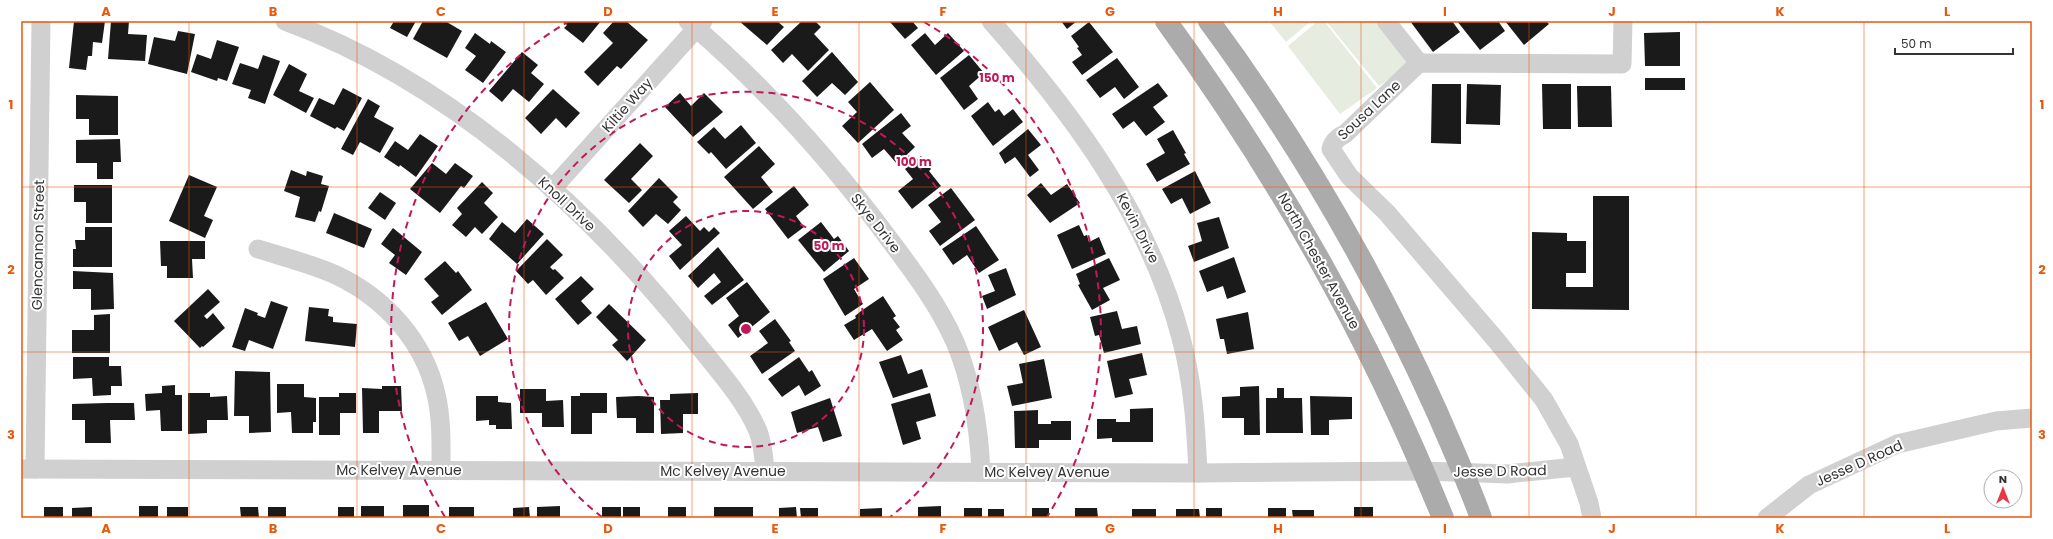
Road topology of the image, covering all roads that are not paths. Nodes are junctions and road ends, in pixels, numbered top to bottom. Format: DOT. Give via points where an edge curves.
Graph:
graph roads {
  1 [pos="41,21"];
  2 [pos="285,21"];
  3 [pos="991,21"];
  4 [pos="1166,21"];
  5 [pos="1210,21"];
  6 [pos="1386,21"];
  7 [pos="1623,21"];
  8 [pos="696,23"];
  9 [pos="1419,63"];
  10 [pos="552,189"];
  11 [pos="258,249"];
  12 [pos="2032,418"];
  13 [pos="1576,467"];
  14 [pos="28,469"];
  15 [pos="441,470"];
  16 [pos="765,471"];
  17 [pos="1424,471"];
  18 [pos="982,472"];
  19 [pos="1463,472"];
  20 [pos="1198,473"];
  21 [pos="1443,518"];
  22 [pos="1481,518"];
  23 [pos="1592,518"];
  24 [pos="1767,518"];
  1 -- 14 [label="street, Glencannon Street"];
  2 -- 10 [label="street, Knoll Drive" via="354,50 420,88 469,121"];
  3 -- 20 [label="street, Kevin Drive" via="1065,112 1110,174 1150,249 1168,293 1181,338 1192,393"];
  4 -- 17 [label="main road, North Chester Avenue" via="1202,70 1298,220 1356,326"];
  5 -- 19 [label="main road" via="1284,130 1328,202 1401,337"];
  6 -- 9 [label="street"];
  7 -- 9 [label="street" via="1622,64"];
  8 -- 10 [label="street, Kiltie Way"];
  8 -- 18 [label="street, Skye Drive" via="826,160 876,221 933,301 955,342 965,369 974,402"];
  9 -- 13 [label="street, Sousa Lane" via="1345,134 1338,137 1331,149 1349,176 1387,213 1533,386 1569,444"];
  10 -- 16 [label="street, Knoll Drive" via="632,268 720,372 750,415 764,451"];
  11 -- 15 [label="street" via="335,274 381,303 400,322 425,362 436,394 440,421"];
  12 -- 24 [label="street, Jesse D Road" via="1996,421 1897,444 1809,485"];
  13 -- 19 [label="street, Jesse D Road" via="1507,474"];
  13 -- 23 [label="street"];
  14 -- 15 [label="street, Mc Kelvey Avenue"];
  15 -- 16 [label="street, Mc Kelvey Avenue"];
  16 -- 18 [label="street, Mc Kelvey Avenue"];
  17 -- 19 [label="street, Jesse D Road"];
  17 -- 20 [label="street, Mc Kelvey Avenue"];
  17 -- 21 [label="main road, North Chester Avenue"];
  18 -- 20 [label="street, Mc Kelvey Avenue"];
  19 -- 22 [label="main road"];
}
